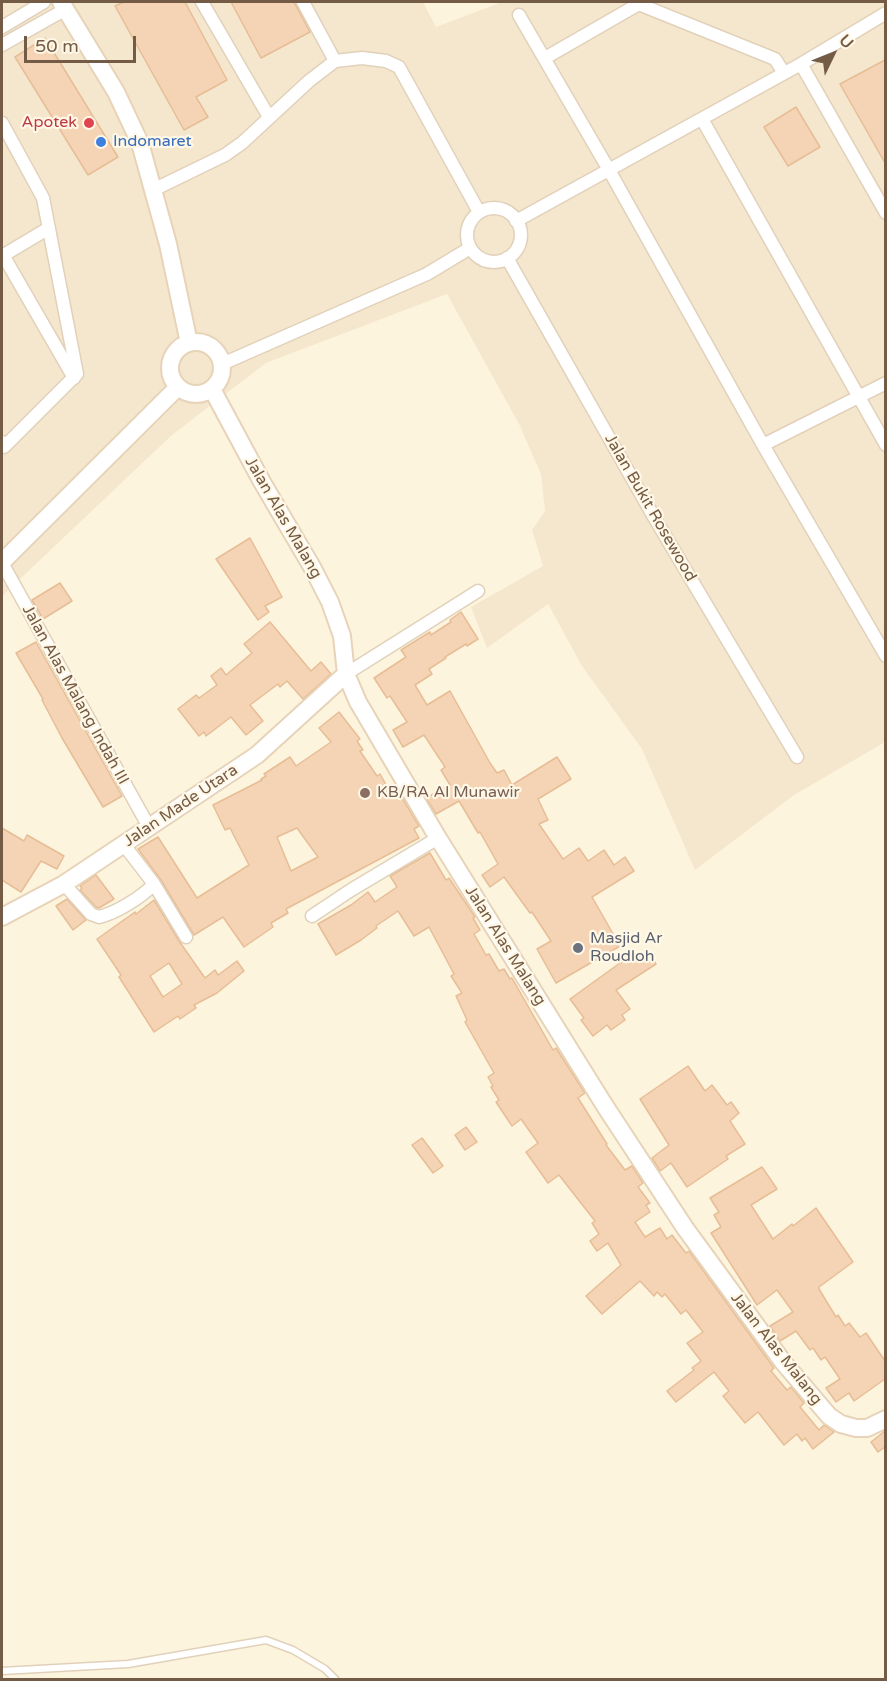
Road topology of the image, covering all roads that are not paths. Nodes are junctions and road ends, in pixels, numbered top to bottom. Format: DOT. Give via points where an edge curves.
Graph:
graph roads {
  1 [pos="44,2"];
  2 [pos="202,2"];
  3 [pos="303,2"];
  4 [pos="64,5"];
  5 [pos="885,13"];
  6 [pos="519,15"];
  7 [pos="2,27"];
  8 [pos="2,45"];
  9 [pos="545,58"];
  10 [pos="335,61"];
  11 [pos="801,64"];
  12 [pos="784,73"];
  13 [pos="269,117"];
  14 [pos="702,119"];
  15 [pos="2,123"];
  16 [pos="609,170"];
  17 [pos="153,189"];
  18 [pos="479,212"];
  19 [pos="885,213"];
  20 [pos="516,221"];
  21 [pos="49,228"];
  22 [pos="470,248"];
  23 [pos="2,256"];
  24 [pos="507,258"];
  25 [pos="189,343"];
  26 [pos="222,364"];
  27 [pos="74,378"];
  28 [pos="885,383"];
  29 [pos="178,387"];
  30 [pos="212,389"];
  31 [pos="858,398"];
  32 [pos="2,442"];
  33 [pos="763,445"];
  34 [pos="885,445"];
  35 [pos="2,562"];
  36 [pos="478,591"];
  37 [pos="885,657"];
  38 [pos="346,674"];
  39 [pos="797,757"];
  40 [pos="149,827"];
  41 [pos="438,838"];
  42 [pos="124,844"];
  43 [pos="64,884"];
  44 [pos="154,884"];
  45 [pos="312,916"];
  46 [pos="2,917"];
  47 [pos="186,938"];
  48 [pos="885,1419"];
  49 [pos="2,1671"];
  50 [pos="336,1680"];
  1 -- 7 [label="street"];
  2 -- 13 [label="street"];
  3 -- 10 [label="street"];
  4 -- 8 [label="street"];
  4 -- 17 [label="main road" via="116,92 140,142"];
  5 -- 11 [label="street"];
  6 -- 9 [label="street"];
  9 -- 12 [label="street" via="642,5 775,59"];
  9 -- 16 [label="street"];
  10 -- 13 [label="street"];
  10 -- 18 [label="street" via="362,58 386,61 399,68"];
  11 -- 12 [label="street"];
  11 -- 19 [label="street"];
  12 -- 14 [label="street"];
  13 -- 17 [label="street" via="225,155"];
  14 -- 16 [label="street"];
  14 -- 31 [label="street"];
  15 -- 21 [label="street" via="43,198"];
  16 -- 20 [label="street"];
  16 -- 33 [label="street"];
  17 -- 25 [label="main road"];
  18 -- 20 [label="street" via="500,209"];
  18 -- 22 [label="street" via="467,229"];
  20 -- 24 [label="street" via="520,238"];
  21 -- 23 [label="street"];
  21 -- 27 [label="street" via="77,374"];
  22 -- 24 [label="street" via="486,261"];
  22 -- 26 [label="street" via="427,274"];
  23 -- 27 [label="street"];
  24 -- 39 [label="street, Jalan Bukit Rosewood"];
  25 -- 26 [label="main road" via="204,343 216,351"];
  25 -- 29 [label="main road" via="177,350 171,362 171,375"];
  26 -- 30 [label="main road" via="221,378"];
  27 -- 32 [label="street" via="4,447"];
  28 -- 31 [label="street"];
  29 -- 30 [label="main road" via="195,394"];
  29 -- 35 [label="main road"];
  30 -- 38 [label="main road, Jalan Alas Malang" via="330,602 342,636"];
  31 -- 33 [label="street"];
  31 -- 34 [label="street"];
  33 -- 37 [label="street"];
  35 -- 40 [label="street, Jalan Alas Malang Indah III"];
  36 -- 38 [label="street"];
  38 -- 40 [label="main road, Jalan Made Utara" via="257,755"];
  38 -- 41 [label="main road, Jalan Alas Malang" via="358,702"];
  40 -- 42 [label="main road, Jalan Made Utara"];
  41 -- 45 [label="street"];
  41 -- 48 [label="main road, Jalan Alas Malang" via="678,1219 783,1362 829,1416 841,1424 867,1428"];
  42 -- 43 [label="main road, Jalan Made Utara"];
  42 -- 44 [label="street"];
  43 -- 44 [label="street" via="91,914 99,917"];
  43 -- 46 [label="main road, Jalan Made Utara"];
  44 -- 47 [label="street"];
  49 -- 50 [label="lane" via="128,1664 266,1640 293,1650"];
}
